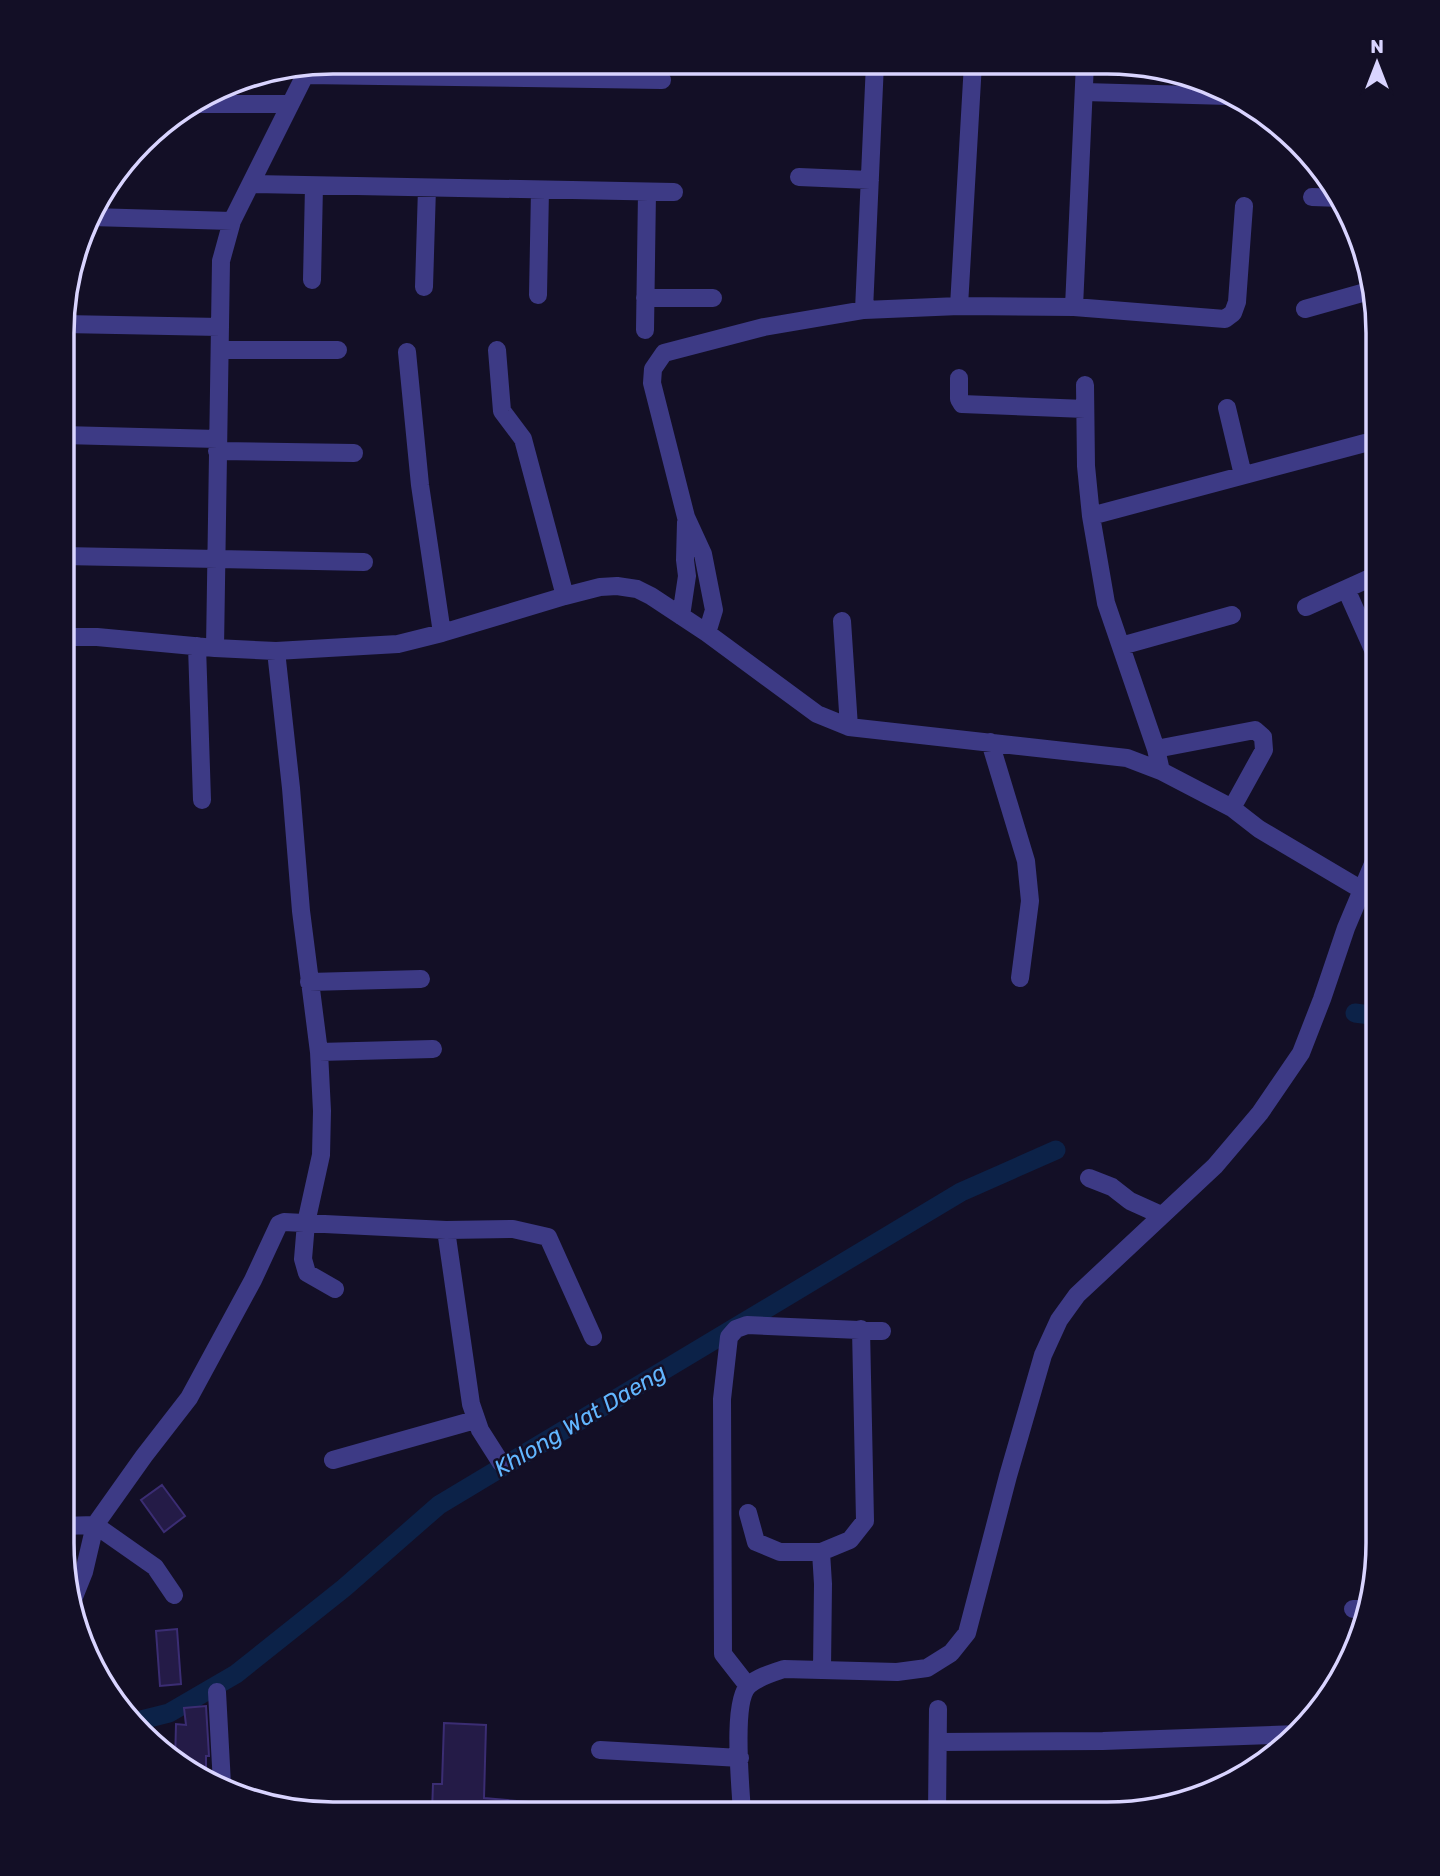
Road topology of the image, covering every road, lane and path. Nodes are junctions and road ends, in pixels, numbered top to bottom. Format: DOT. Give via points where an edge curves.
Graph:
graph roads {
  1 [pos="450,74"];
  2 [pos="875,74"];
  3 [pos="972,74"];
  4 [pos="1085,74"];
  5 [pos="305,75"];
  6 [pos="662,80"];
  7 [pos="1084,92"];
  8 [pos="1212,96"];
  9 [pos="210,104"];
  10 [pos="289,104"];
  11 [pos="799,177"];
  12 [pos="870,180"];
  13 [pos="251,184"];
  14 [pos="314,186"];
  15 [pos="426,188"];
  16 [pos="540,190"];
  17 [pos="648,192"];
  18 [pos="674,192"];
  19 [pos="1312,197"];
  20 [pos="1329,198"];
  21 [pos="1244,206"];
  22 [pos="100,217"];
  23 [pos="232,221"];
  24 [pos="313,280"];
  25 [pos="424,287"];
  26 [pos="1363,293"];
  27 [pos="538,295"];
  28 [pos="645,298"];
  29 [pos="713,298"];
  30 [pos="959,306"];
  31 [pos="1074,307"];
  32 [pos="1305,309"];
  33 [pos="864,310"];
  34 [pos="74,324"];
  35 [pos="220,327"];
  36 [pos="645,330"];
  37 [pos="220,349"];
  38 [pos="496,349"];
  39 [pos="338,351"];
  40 [pos="407,352"];
  41 [pos="959,379"];
  42 [pos="1085,385"];
  43 [pos="1227,408"];
  44 [pos="1085,409"];
  45 [pos="74,436"];
  46 [pos="1365,443"];
  47 [pos="218,445"];
  48 [pos="354,453"];
  49 [pos="1243,475"];
  50 [pos="1091,516"];
  51 [pos="686,517"];
  52 [pos="74,556"];
  53 [pos="215,559"];
  54 [pos="364,562"];
  55 [pos="1366,580"];
  56 [pos="1346,589"];
  57 [pos="565,596"];
  58 [pos="1306,607"];
  59 [pos="1232,615"];
  60 [pos="681,616"];
  61 [pos="842,621"];
  62 [pos="442,633"];
  63 [pos="707,633"];
  64 [pos="1366,634"];
  65 [pos="74,637"];
  66 [pos="1121,646"];
  67 [pos="206,647"];
  68 [pos="276,651"];
  69 [pos="849,727"];
  70 [pos="990,741"];
  71 [pos="1156,749"];
  72 [pos="1161,771"];
  73 [pos="202,800"];
  74 [pos="1232,808"];
  75 [pos="1366,880"];
  76 [pos="1362,890"];
  77 [pos="1020,978"];
  78 [pos="421,979"];
  79 [pos="309,982"];
  80 [pos="433,1049"];
  81 [pos="319,1052"];
  82 [pos="1089,1178"];
  83 [pos="1161,1215"];
  84 [pos="306,1223"];
  85 [pos="446,1230"];
  86 [pos="335,1289"];
  87 [pos="861,1329"];
  88 [pos="881,1331"];
  89 [pos="593,1338"];
  90 [pos="475,1420"];
  91 [pos="333,1460"];
  92 [pos="501,1463"];
  93 [pos="748,1513"];
  94 [pos="74,1525"];
  95 [pos="95,1525"];
  96 [pos="821,1552"];
  97 [pos="77,1589"];
  98 [pos="174,1595"];
  99 [pos="822,1669"];
  100 [pos="748,1686"];
  101 [pos="217,1692"];
  102 [pos="938,1709"];
  103 [pos="1282,1735"];
  104 [pos="937,1742"];
  105 [pos="600,1751"];
  106 [pos="740,1758"];
  107 [pos="222,1778"];
  108 [pos="742,1802"];
  109 [pos="937,1802"];
  1 -- 6 [label="street"];
  2 -- 12 [label="street"];
  3 -- 30 [label="street"];
  4 -- 7 [label="street"];
  5 -- 10 [label="street"];
  7 -- 8 [label="street"];
  7 -- 31 [label="street"];
  9 -- 10 [label="street"];
  10 -- 13 [label="street"];
  11 -- 12 [label="street"];
  12 -- 33 [label="street"];
  13 -- 14 [label="street"];
  13 -- 23 [label="street"];
  14 -- 15 [label="street"];
  14 -- 24 [label="street"];
  15 -- 16 [label="street"];
  15 -- 25 [label="street"];
  16 -- 17 [label="street"];
  16 -- 27 [label="street"];
  17 -- 18 [label="street"];
  17 -- 28 [label="street"];
  19 -- 20 [label="street"];
  21 -- 31 [label="street" via="1237,302 1225,319"];
  22 -- 23 [label="street"];
  23 -- 35 [label="street" via="221,261"];
  26 -- 32 [label="street"];
  28 -- 29 [label="street"];
  28 -- 36 [label="street"];
  30 -- 31 [label="street"];
  30 -- 33 [label="street"];
  33 -- 51 [label="street" via="764,327 664,353 653,369 652,383"];
  34 -- 35 [label="street"];
  35 -- 37 [label="street"];
  37 -- 39 [label="street"];
  37 -- 47 [label="street"];
  38 -- 57 [label="street" via="502,411 523,439"];
  40 -- 62 [label="street" via="420,485"];
  41 -- 44 [label="street" via="962,404"];
  42 -- 44 [label="street"];
  43 -- 49 [label="street"];
  44 -- 50 [label="street"];
  45 -- 47 [label="street"];
  46 -- 49 [label="street"];
  47 -- 48 [label="street"];
  47 -- 53 [label="street"];
  49 -- 50 [label="street"];
  50 -- 66 [label="street" via="1106,603"];
  51 -- 60 [label="street" via="687,576"];
  51 -- 63 [label="street" via="703,554 715,610"];
  52 -- 53 [label="street"];
  53 -- 54 [label="street"];
  53 -- 67 [label="street"];
  55 -- 56 [label="street"];
  56 -- 58 [label="street"];
  56 -- 64 [label="street"];
  57 -- 60 [label="street" via="600,587 637,589"];
  57 -- 62 [label="street"];
  59 -- 66 [label="street"];
  60 -- 63 [label="street"];
  61 -- 69 [label="street"];
  62 -- 68 [label="street" via="398,644"];
  63 -- 69 [label="street" via="817,714"];
  65 -- 67 [label="street"];
  66 -- 71 [label="street"];
  67 -- 68 [label="street"];
  67 -- 73 [label="street"];
  68 -- 79 [label="street"];
  69 -- 70 [label="street"];
  70 -- 72 [label="street" via="1127,758"];
  70 -- 77 [label="street" via="1026,861 1030,901"];
  71 -- 72 [label="street"];
  71 -- 74 [label="street" via="1255,730 1263,737 1264,750"];
  72 -- 74 [label="street"];
  74 -- 76 [label="street"];
  75 -- 76 [label="street"];
  76 -- 83 [label="street" via="1301,1053 1224,1155"];
  78 -- 79 [label="street"];
  79 -- 81 [label="street"];
  80 -- 81 [label="street"];
  81 -- 84 [label="street" via="321,1155"];
  82 -- 83 [label="street"];
  83 -- 99 [label="street" via="1077,1295 1043,1354 967,1633 951,1653 928,1668 897,1672"];
  84 -- 85 [label="street"];
  84 -- 86 [label="street" via="304,1269"];
  84 -- 95 [label="street" via="279,1224 189,1398"];
  85 -- 89 [label="street" via="513,1229 548,1237"];
  85 -- 90 [label="street"];
  87 -- 88 [label="street"];
  87 -- 96 [label="street" via="865,1521 850,1540"];
  87 -- 100 [label="street" via="747,1325 729,1337 722,1399 723,1654"];
  90 -- 91 [label="street"];
  90 -- 92 [label="street"];
  93 -- 96 [label="street" via="756,1542 780,1552"];
  94 -- 95 [label="street"];
  95 -- 97 [label="street"];
  95 -- 98 [label="street" via="155,1567"];
  96 -- 99 [label="street"];
  99 -- 100 [label="street" via="784,1669"];
  100 -- 106 [label="street" via="740,1701"];
  101 -- 107 [label="street"];
  102 -- 104 [label="street"];
  103 -- 104 [label="street"];
  104 -- 109 [label="street"];
  105 -- 106 [label="street"];
  106 -- 108 [label="street"];
}
